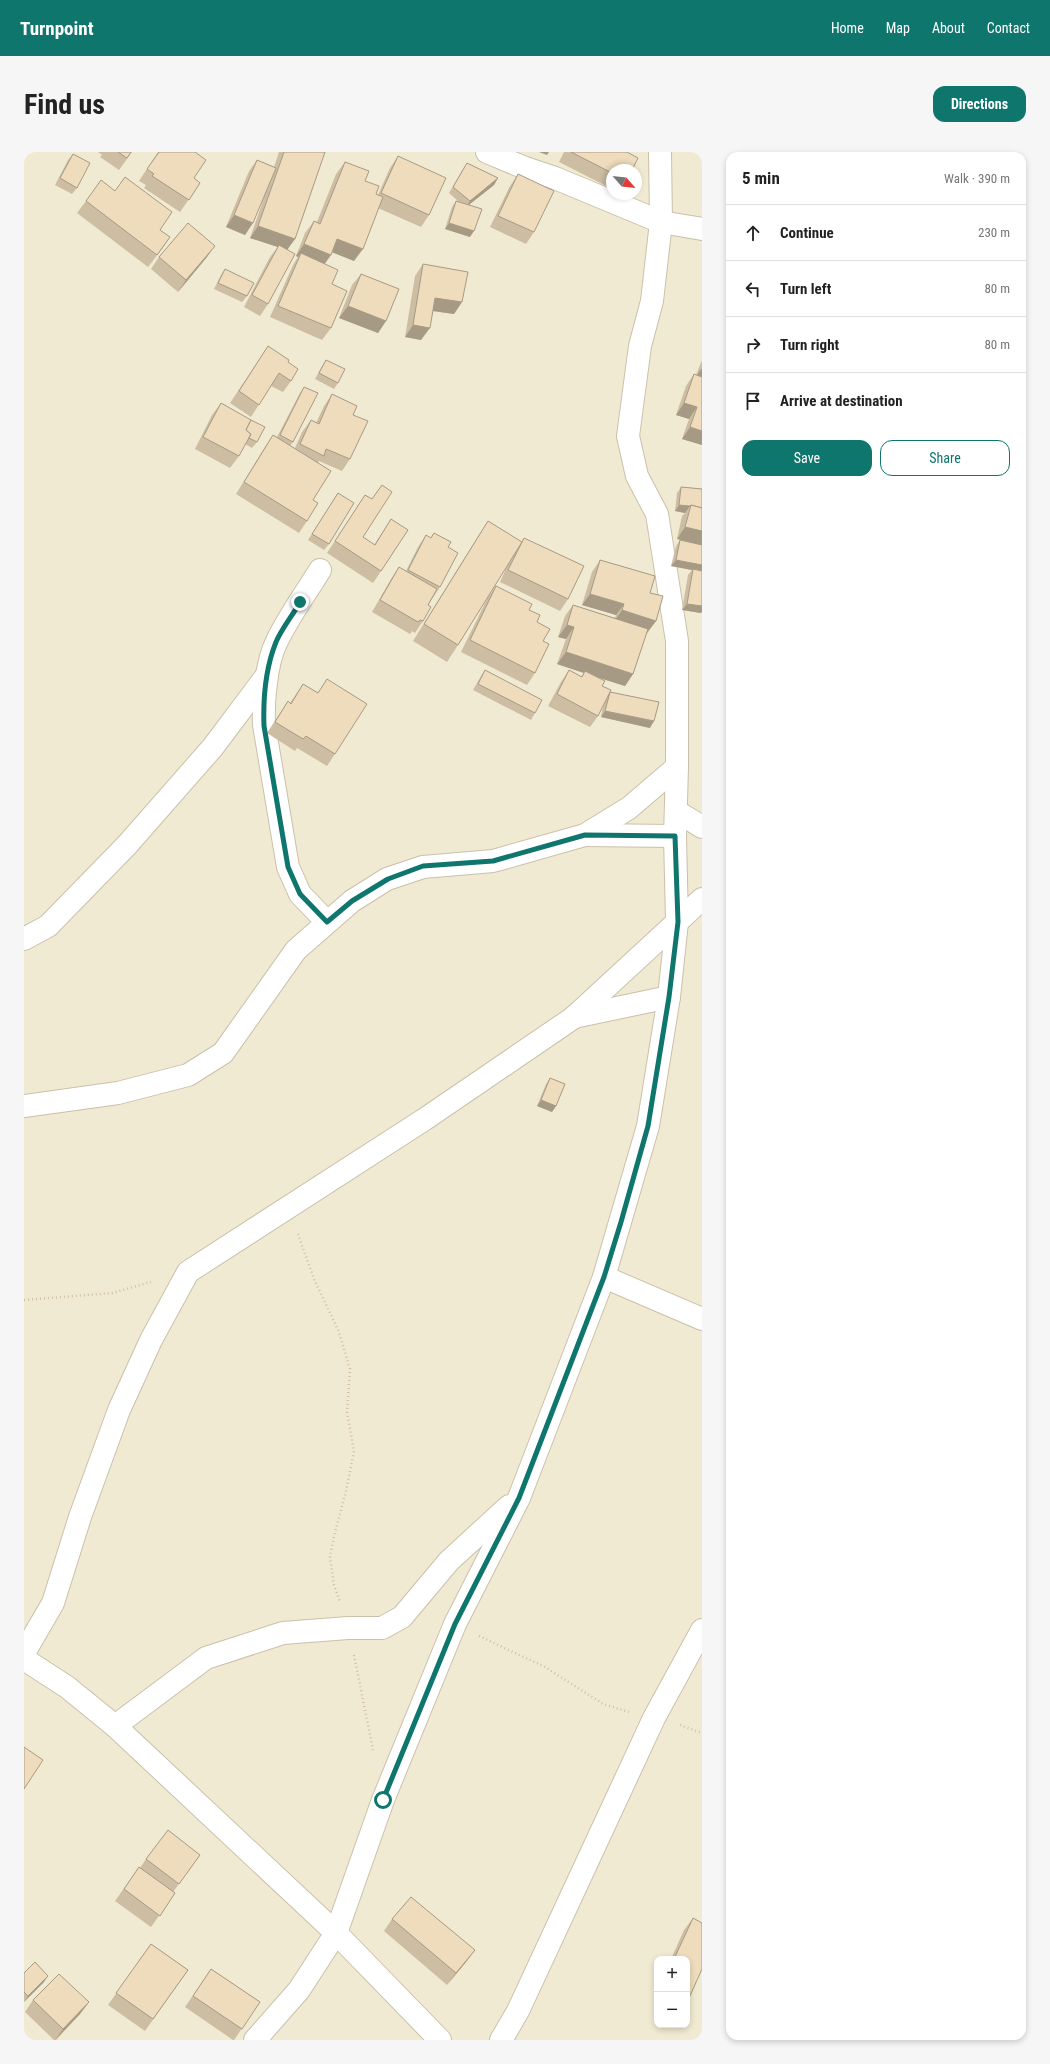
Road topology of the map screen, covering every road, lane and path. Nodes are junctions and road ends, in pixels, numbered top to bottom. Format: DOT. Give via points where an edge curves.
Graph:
graph roads {
  1 [pos="486,152"];
  2 [pos="660,152"];
  3 [pos="661,222"];
  4 [pos="702,229"];
  5 [pos="320,570"];
  6 [pos="268,673"];
  7 [pos="677,767"];
  8 [pos="676,811"];
  9 [pos="702,827"];
  10 [pos="585,835"];
  11 [pos="675,836"];
  12 [pos="702,899"];
  13 [pos="327,922"];
  14 [pos="678,922"];
  15 [pos="24,939"];
  16 [pos="669,997"];
  17 [pos="573,1018"];
  18 [pos="24,1106"];
  19 [pos="288,1206"];
  20 [pos="188,1272"];
  21 [pos="604,1277"];
  22 [pos="24,1300"];
  23 [pos="702,1319"];
  24 [pos="519,1498"];
  25 [pos="455,1624"];
  26 [pos="348,1628"];
  27 [pos="702,1630"];
  28 [pos="24,1653"];
  29 [pos="24,1659"];
  30 [pos="654,1718"];
  31 [pos="115,1726"];
  32 [pos="702,1733"];
  33 [pos="374,1753"];
  34 [pos="336,1933"];
  35 [pos="255,2040"];
  36 [pos="440,2040"];
  37 [pos="501,2040"];
  1 -- 3 [label="street"];
  2 -- 3 [label="street"];
  3 -- 4 [label="street"];
  3 -- 7 [label="street" via="652,302 640,346 628,436 638,476 657,514 677,641"];
  5 -- 6 [label="street" via="276,642"];
  6 -- 13 [label="street" via="263,706 264,726 288,867 300,894"];
  6 -- 15 [label="street" via="213,747 127,845 48,926"];
  7 -- 8 [label="street"];
  7 -- 10 [label="street" via="629,808"];
  8 -- 9 [label="street"];
  8 -- 11 [label="street"];
  10 -- 11 [label="street"];
  10 -- 13 [label="street" via="493,861 423,866 388,879 352,901"];
  11 -- 14 [label="street"];
  12 -- 14 [label="street"];
  13 -- 18 [label="street" via="296,950 223,1053 188,1075 118,1093"];
  14 -- 16 [label="street"];
  14 -- 17 [label="street"];
  16 -- 17 [label="street"];
  16 -- 21 [label="street" via="648,1126"];
  17 -- 19 [label="street" via="425,1120"];
  19 -- 20 [label="street"];
  19 -- 26 [label="path" via="314,1279 339,1332 350,1369 347,1412 354,1451 330,1557 334,1585"];
  20 -- 22 [label="path" via="112,1293"];
  20 -- 28 [label="street" via="151,1340 119,1410 80,1516 53,1603"];
  21 -- 23 [label="street"];
  21 -- 24 [label="street"];
  24 -- 25 [label="street"];
  24 -- 26 [label="street" via="449,1561 402,1617 382,1628"];
  25 -- 30 [label="path" via="545,1667 603,1704"];
  25 -- 34 [label="street" via="383,1800"];
  26 -- 31 [label="street" via="283,1633 206,1658"];
  26 -- 33 [label="path"];
  27 -- 30 [label="street"];
  29 -- 31 [label="street" via="67,1687"];
  30 -- 32 [label="path"];
  30 -- 37 [label="street" via="518,2011"];
  31 -- 34 [label="street"];
  34 -- 35 [label="street" via="299,1990"];
  34 -- 36 [label="street"];
}
